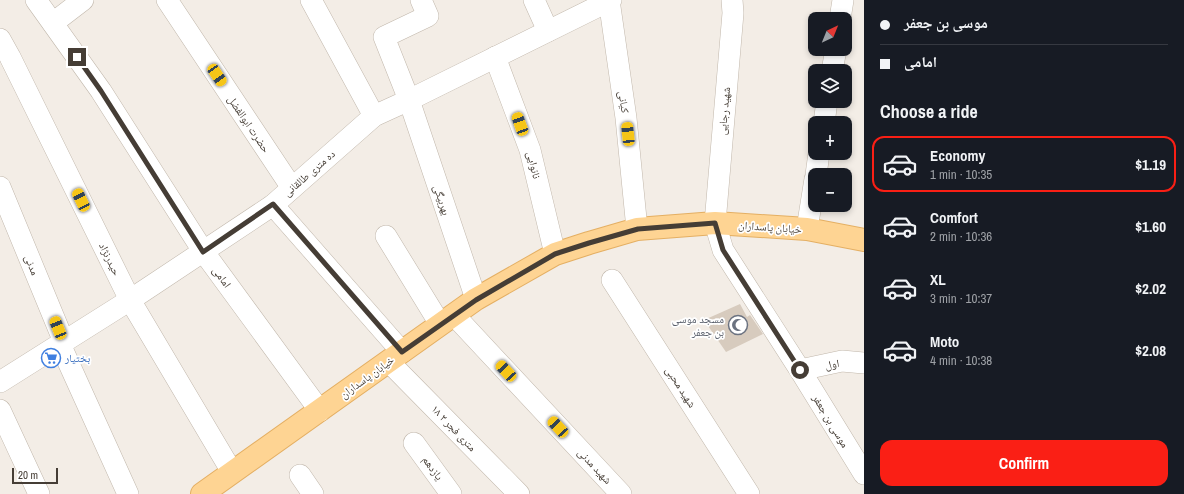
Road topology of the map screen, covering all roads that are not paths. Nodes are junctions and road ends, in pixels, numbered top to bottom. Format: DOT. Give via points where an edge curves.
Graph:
graph roads {
  1 [pos="36,0"];
  2 [pos="83,0"];
  3 [pos="167,0"];
  4 [pos="311,0"];
  5 [pos="421,0"];
  6 [pos="534,0"];
  7 [pos="610,0"];
  8 [pos="732,0"];
  9 [pos="843,0"];
  10 [pos="841,12"];
  11 [pos="53,23"];
  12 [pos="548,31"];
  13 [pos="0,40"];
  14 [pos="495,57"];
  15 [pos="409,100"];
  16 [pos="374,116"];
  17 [pos="0,187"];
  18 [pos="292,188"];
  19 [pos="273,204"];
  20 [pos="810,212"];
  21 [pos="715,223"];
  22 [pos="638,229"];
  23 [pos="807,229"];
  24 [pos="386,236"];
  25 [pos="864,240"];
  26 [pos="203,252"];
  27 [pos="555,254"];
  28 [pos="612,280"];
  29 [pos="130,300"];
  30 [pos="476,300"];
  31 [pos="447,320"];
  32 [pos="62,343"];
  33 [pos="396,357"];
  34 [pos="864,364"];
  35 [pos="800,370"];
  36 [pos="0,382"];
  37 [pos="0,410"];
  38 [pos="320,411"];
  39 [pos="414,443"];
  40 [pos="232,472"];
  41 [pos="864,474"];
  42 [pos="300,475"];
  43 [pos="39,494"];
  44 [pos="128,494"];
  45 [pos="202,494"];
  46 [pos="313,494"];
  47 [pos="451,494"];
  48 [pos="519,494"];
  49 [pos="622,494"];
  50 [pos="749,494"];
  1 -- 11 [label="street, امامی"];
  2 -- 11 [label="street"];
  3 -- 18 [label="street, حضرت ابوالفضل"];
  4 -- 16 [label="street"];
  5 -- 15 [label="street, بهربیگی" via="428,16 384,37"];
  6 -- 12 [label="street"];
  7 -- 12 [label="street, ده متری طالقانی"];
  7 -- 22 [label="street, کیانی"];
  8 -- 21 [label="street, شهید رجایی"];
  9 -- 10 [label="street"];
  11 -- 26 [label="street, امامی" via="101,91"];
  12 -- 14 [label="street, ده متری طالقانی"];
  13 -- 29 [label="street, حیدرنژاد"];
  14 -- 15 [label="street, ده متری طالقانی"];
  14 -- 27 [label="street, نانوایی" via="530,150"];
  15 -- 16 [label="street, ده متری طالقانی"];
  15 -- 30 [label="street, بهربیگی"];
  16 -- 18 [label="street, ده متری طالقانی"];
  17 -- 32 [label="street, مدنی"];
  18 -- 19 [label="street, ده متری طالقانی"];
  19 -- 26 [label="street, ده متری طالقانی"];
  19 -- 33 [label="street, ۱۸ متری فجر ۲"];
  20 -- 23 [label="street"];
  21 -- 22 [label="main road, خیابان پاسداران"];
  21 -- 23 [label="main road, خیابان پاسداران"];
  21 -- 35 [label="street, موسی بن جعفر" via="723,250"];
  22 -- 27 [label="main road, خیابان پاسداران"];
  23 -- 25 [label="main road, خیابان پاسداران"];
  24 -- 31 [label="street, شهید مدنی"];
  26 -- 29 [label="street, ده متری طالقانی"];
  26 -- 38 [label="street, امامی"];
  27 -- 30 [label="main road, خیابان پاسداران"];
  28 -- 50 [label="street, شهید محبی"];
  29 -- 32 [label="street, ده متری طالقانی"];
  29 -- 40 [label="street, حیدرنژاد"];
  30 -- 31 [label="main road, خیابان پاسداران"];
  31 -- 33 [label="main road, خیابان پاسداران"];
  31 -- 49 [label="street, شهید مدنی"];
  32 -- 36 [label="street, ده متری طالقانی"];
  32 -- 44 [label="street, مدنی"];
  33 -- 38 [label="main road, خیابان پاسداران"];
  33 -- 48 [label="street, ۱۸ متری فجر ۲"];
  34 -- 35 [label="street, اول" via="842,361"];
  35 -- 41 [label="street, موسی بن جعفر"];
  37 -- 43 [label="street"];
  38 -- 40 [label="main road, خیابان پاسداران"];
  39 -- 47 [label="street, یازدهم"];
  40 -- 45 [label="main road, خیابان پاسداران"];
  42 -- 46 [label="street"];
}
